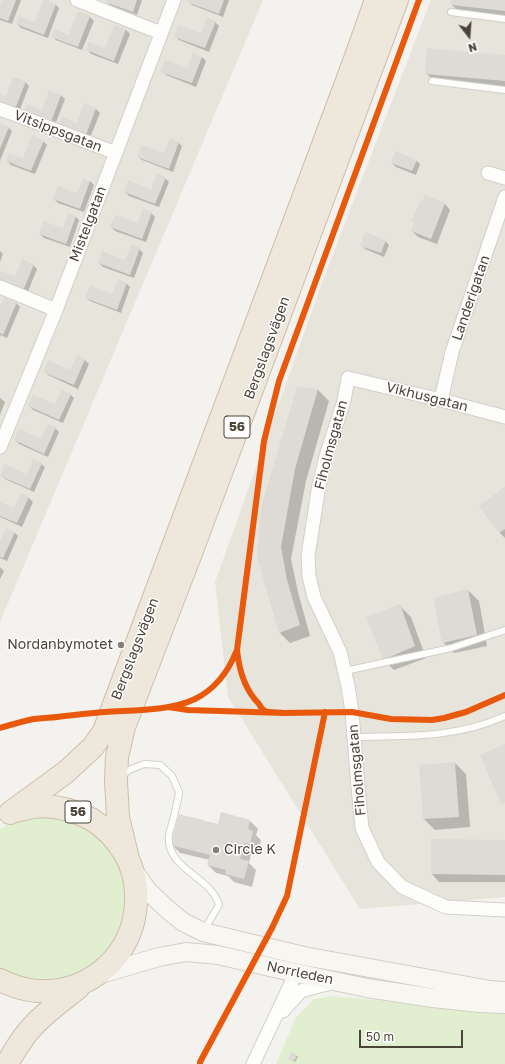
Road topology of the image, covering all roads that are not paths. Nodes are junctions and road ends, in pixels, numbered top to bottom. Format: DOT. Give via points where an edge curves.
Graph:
graph roads {
  1 [pos="77,0"];
  2 [pos="174,0"];
  3 [pos="376,0"];
  4 [pos="397,0"];
  5 [pos="451,12"];
  6 [pos="505,19"];
  7 [pos="161,33"];
  8 [pos="432,81"];
  9 [pos="505,90"];
  10 [pos="0,109"];
  11 [pos="116,154"];
  12 [pos="488,173"];
  13 [pos="505,178"];
  14 [pos="505,197"];
  15 [pos="0,287"];
  16 [pos="56,310"];
  17 [pos="348,378"];
  18 [pos="441,400"];
  19 [pos="505,417"];
  20 [pos="0,447"];
  21 [pos="505,630"];
  22 [pos="345,671"];
  23 [pos="505,716"];
  24 [pos="354,737"];
  25 [pos="116,781"];
  26 [pos="5,816"];
  27 [pos="130,863"];
  28 [pos="505,910"];
  29 [pos="203,932"];
  30 [pos="304,956"];
  31 [pos="296,974"];
  32 [pos="93,978"];
  33 [pos="0,980"];
  34 [pos="339,982"];
  35 [pos="505,991"];
  36 [pos="505,1004"];
  37 [pos="273,1021"];
  38 [pos="7,1064"];
  39 [pos="253,1064"];
  1 -- 7 [label="street"];
  2 -- 7 [label="street, Mistelgatan"];
  3 -- 26 [label="highway, Bergslagsvägen / 56" via="104,731 93,747 66,772"];
  4 -- 25 [label="highway, Bergslagsvägen / 56" via="124,727 117,757"];
  5 -- 6 [label="lane"];
  7 -- 11 [label="street, Mistelgatan"];
  8 -- 9 [label="lane"];
  10 -- 11 [label="street, Vitsippsgatan"];
  11 -- 16 [label="street, Mistelgatan"];
  12 -- 13 [label="street"];
  14 -- 18 [label="street, Landerigatan" via="452,352"];
  15 -- 16 [label="street"];
  16 -- 20 [label="street, Mistelgatan"];
  17 -- 18 [label="street, Vikhusgatan"];
  17 -- 22 [label="street, Fiholmsgatan" via="344,401 319,485 308,556 314,597 340,652"];
  18 -- 19 [label="street, Vikhusgatan"];
  21 -- 22 [label="lane" via="451,648"];
  22 -- 24 [label="street, Fiholmsgatan"];
  23 -- 24 [label="lane" via="467,729 434,734"];
  24 -- 28 [label="street, Fiholmsgatan" via="362,828 378,862 402,887 446,906"];
  25 -- 27 [label="highway, Bergslagsvägen / 56" via="118,817"];
  25 -- 29 [label="lane" via="129,770 144,764 160,765 172,776 180,792 169,835 170,849 180,864 208,886 219,905"];
  26 -- 27 [label="highway, 56" via="32,807 56,807 78,812 99,824 116,840"];
  27 -- 29 [label="main road, Norrleden" via="147,890 166,909 183,922"];
  27 -- 32 [label="highway, 56" via="137,891 136,915 128,938 115,958"];
  29 -- 30 [label="main road, Norrleden"];
  30 -- 31 [label="main road"];
  30 -- 35 [label="main road, Norrleden"];
  31 -- 32 [label="main road, Norrleden" via="218,955 186,952 159,957"];
  31 -- 34 [label="main road, Norrleden"];
  31 -- 37 [label="street"];
  32 -- 33 [label="highway, 56" via="70,988 50,991 24,989"];
  32 -- 38 [label="highway, 56" via="34,1025"];
  34 -- 36 [label="main road, Norrleden" via="433,998"];
  34 -- 37 [label="street" via="301,991"];
  37 -- 39 [label="street"];
}
